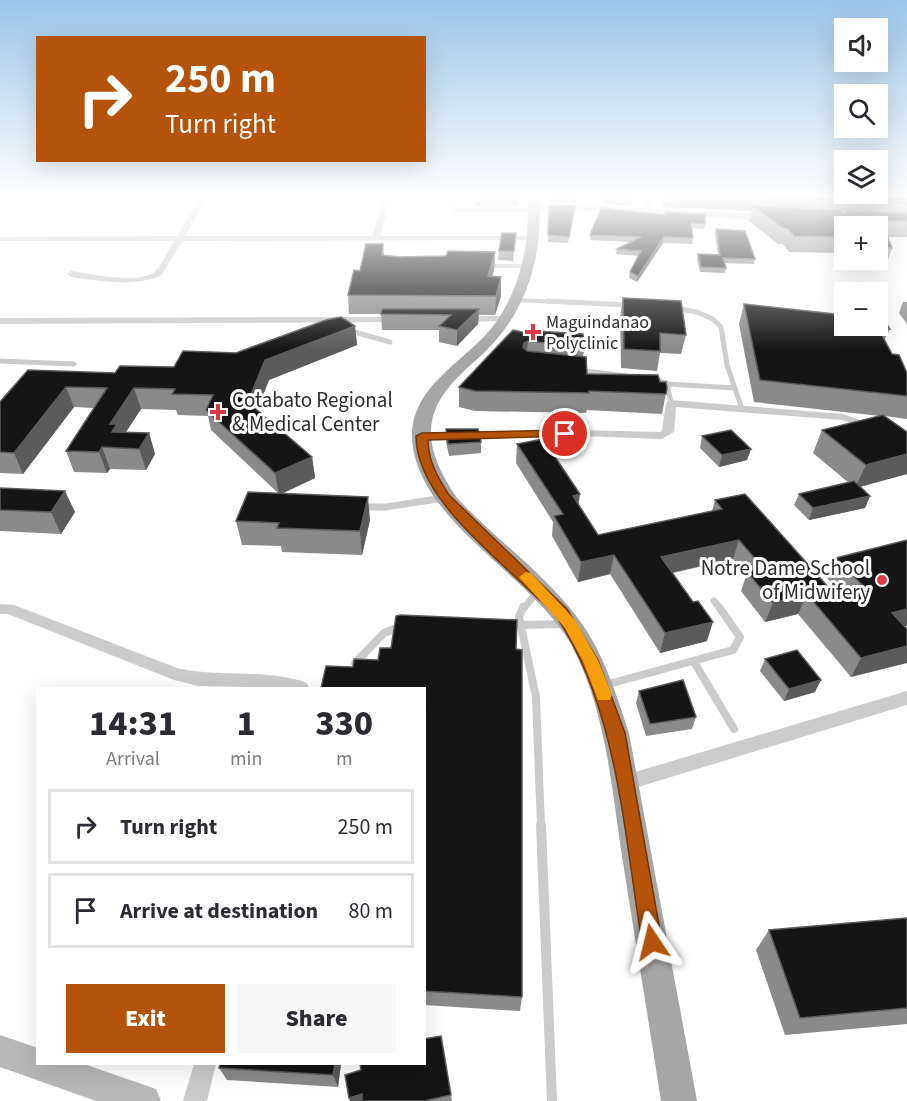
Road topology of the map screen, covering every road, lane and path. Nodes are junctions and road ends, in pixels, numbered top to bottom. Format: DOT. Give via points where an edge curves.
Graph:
graph roads {
  1 [pos="174,247"];
  2 [pos="531,247"];
  3 [pos="481,266"];
  4 [pos="526,266"];
  5 [pos="70,274"];
  6 [pos="634,306"];
  7 [pos="669,308"];
  8 [pos="510,309"];
  9 [pos="410,319"];
  10 [pos="446,319"];
  11 [pos="0,321"];
  12 [pos="343,331"];
  13 [pos="390,342"];
  14 [pos="0,361"];
  15 [pos="74,364"];
  16 [pos="571,369"];
  17 [pos="638,377"];
  18 [pos="650,378"];
  19 [pos="668,384"];
  20 [pos="735,388"];
  21 [pos="671,403"];
  22 [pos="742,409"];
  23 [pos="422,436"];
  24 [pos="890,438"];
  25 [pos="445,498"];
  26 [pos="353,507"];
  27 [pos="540,589"];
  28 [pos="714,601"];
  29 [pos="0,609"];
  30 [pos="570,624"];
  31 [pos="416,625"];
  32 [pos="508,625"];
  33 [pos="519,625"];
  34 [pos="694,662"];
  35 [pos="355,663"];
  36 [pos="601,686"];
  37 [pos="299,687"];
  38 [pos="907,698"];
  39 [pos="734,729"];
  40 [pos="625,783"];
  41 [pos="0,1051"];
  42 [pos="36,1064"];
  43 [pos="40,1065"];
  44 [pos="205,1065"];
  45 [pos="144,1101"];
  46 [pos="195,1101"];
  47 [pos="552,1101"];
  48 [pos="679,1101"];
  1 -- 5 [label="street" via="158,274 149,278"];
  2 -- 4 [label="main road"];
  3 -- 4 [label="lane"];
  4 -- 8 [label="main road"];
  6 -- 8 [label="lane"];
  7 -- 20 [label="lane" via="697,312 721,327"];
  8 -- 10 [label="street"];
  8 -- 23 [label="main road" via="496,332 430,399 422,418"];
  9 -- 11 [label="street"];
  12 -- 13 [label="lane" via="353,330"];
  14 -- 15 [label="lane"];
  16 -- 17 [label="lane"];
  18 -- 19 [label="lane"];
  19 -- 20 [label="lane"];
  19 -- 21 [label="lane"];
  20 -- 22 [label="lane"];
  21 -- 22 [label="street"];
  21 -- 23 [label="street" via="668,432 662,436"];
  22 -- 24 [label="street" via="843,417 866,423"];
  23 -- 25 [label="main road" via="429,474"];
  25 -- 26 [label="lane" via="386,507"];
  25 -- 27 [label="main road"];
  27 -- 30 [label="main road"];
  27 -- 33 [label="lane" via="520,612"];
  28 -- 34 [label="lane" via="739,641 728,652"];
  29 -- 37 [label="street" via="76,633 174,674 199,680 288,682"];
  30 -- 33 [label="lane"];
  30 -- 36 [label="main road"];
  31 -- 35 [label="lane" via="384,633"];
  32 -- 33 [label="lane"];
  33 -- 47 [label="lane" via="537,697"];
  34 -- 36 [label="lane"];
  34 -- 39 [label="lane"];
  36 -- 40 [label="main road" via="616,733"];
  38 -- 40 [label="street"];
  40 -- 48 [label="main road"];
  41 -- 42 [label="main road"];
  43 -- 45 [label="main road"];
  44 -- 46 [label="street"];
}
